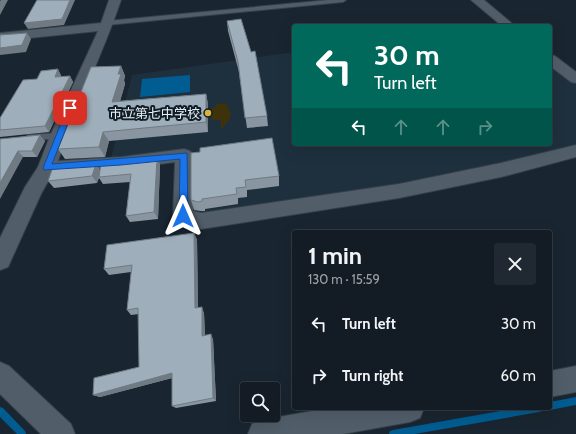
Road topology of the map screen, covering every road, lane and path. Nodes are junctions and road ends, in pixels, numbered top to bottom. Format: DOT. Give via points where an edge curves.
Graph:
graph roads {
  1 [pos="115,0"];
  2 [pos="343,0"];
  3 [pos="477,0"];
  4 [pos="105,19"];
  5 [pos="507,24"];
  6 [pos="0,37"];
  7 [pos="552,61"];
  8 [pos="576,79"];
  9 [pos="58,136"];
  10 [pos="22,139"];
  11 [pos="576,151"];
  12 [pos="47,168"];
  13 [pos="0,260"];
  14 [pos="0,375"];
  15 [pos="576,379"];
  16 [pos="552,384"];
  17 [pos="399,410"];
  18 [pos="61,434"];
  19 [pos="262,434"];
  1 -- 4 [label="street"];
  2 -- 4 [label="lane"];
  3 -- 5 [label="street"];
  4 -- 6 [label="street"];
  4 -- 9 [label="street"];
  7 -- 8 [label="street"];
  9 -- 10 [label="lane"];
  9 -- 12 [label="street"];
  11 -- 12 [label="street" via="501,170 399,191 201,221 183,216 184,155"];
  12 -- 13 [label="street" via="32,192"];
  14 -- 18 [label="street"];
  15 -- 16 [label="street"];
  17 -- 19 [label="street"];
}
